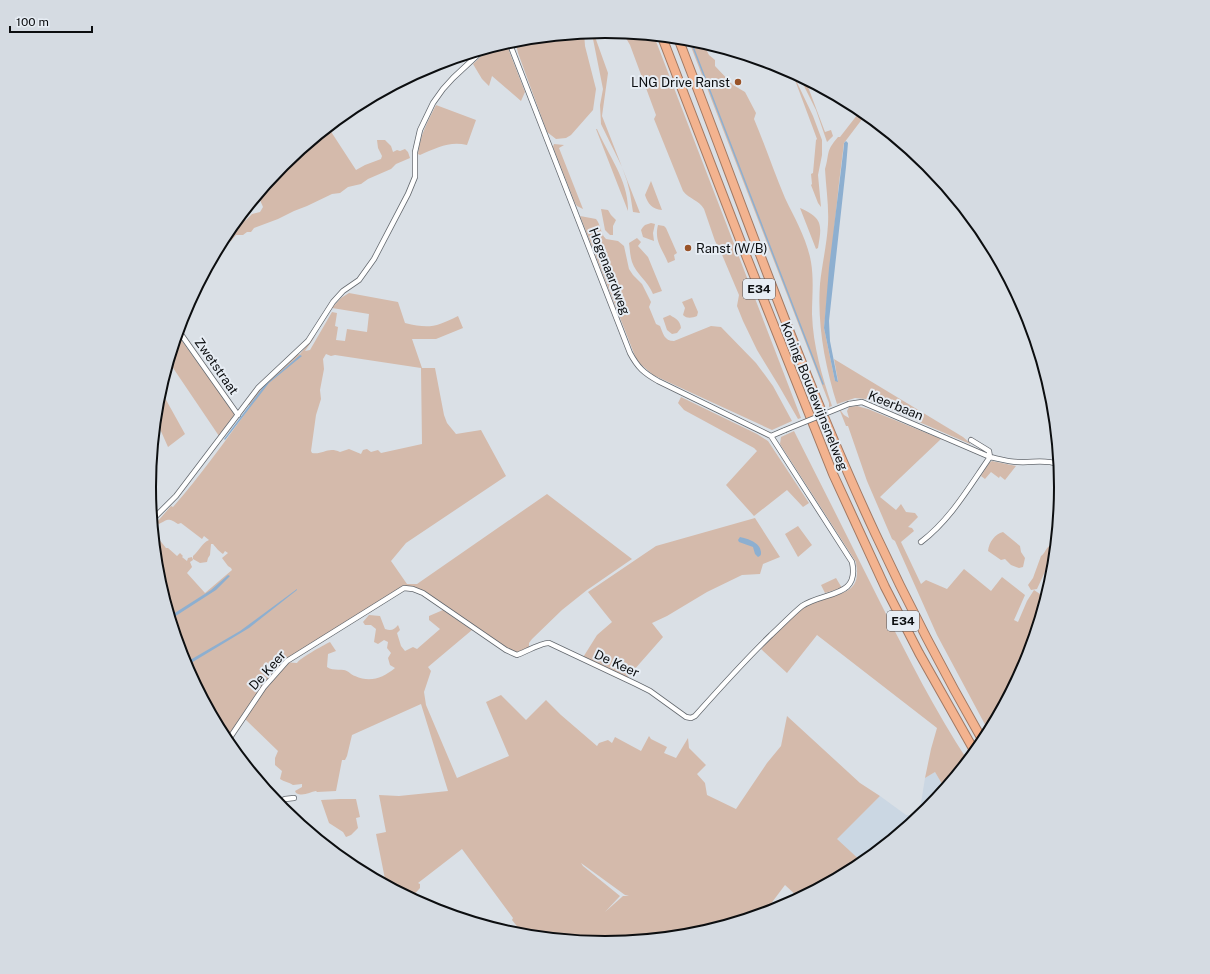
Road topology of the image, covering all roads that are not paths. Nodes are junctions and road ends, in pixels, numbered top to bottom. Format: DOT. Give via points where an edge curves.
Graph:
graph roads {
  1 [pos="664,42"];
  2 [pos="681,45"];
  3 [pos="512,48"];
  4 [pos="474,58"];
  5 [pos="182,336"];
  6 [pos="238,415"];
  7 [pos="771,436"];
  8 [pos="971,440"];
  9 [pos="990,457"];
  10 [pos="1053,463"];
  11 [pos="157,515"];
  12 [pos="921,542"];
  13 [pos="979,734"];
  14 [pos="232,735"];
  15 [pos="971,745"];
  16 [pos="294,798"];
  17 [pos="284,800"];
  1 -- 15 [label="highway, Koning Boudewijnsnelweg / E34" via="833,474 885,587"];
  2 -- 13 [label="highway, Koning Boudewijnsnelweg / E34" via="787,324 846,469 930,645"];
  3 -- 7 [label="street, Hogenaardweg" via="636,364 644,373 658,381"];
  4 -- 6 [label="street" via="443,89 427,115 420,130 415,152 413,183 370,264 359,280 333,302 308,341 258,388"];
  5 -- 6 [label="street, Zwetstraat"];
  6 -- 11 [label="street" via="176,496"];
  7 -- 9 [label="street, Keerbaan, bridge" via="856,402 865,403"];
  7 -- 14 [label="street, De Keer" via="852,562 854,579 843,590 811,601 794,613 747,659 695,716 686,717 650,691 549,643 517,655 423,593 406,588 287,661 264,687"];
  8 -- 9 [label="street" via="989,451"];
  9 -- 10 [label="street, Keerbaan" via="1016,462 1041,460"];
  9 -- 12 [label="street" via="951,513"];
  16 -- 17 [label="street"];
}
